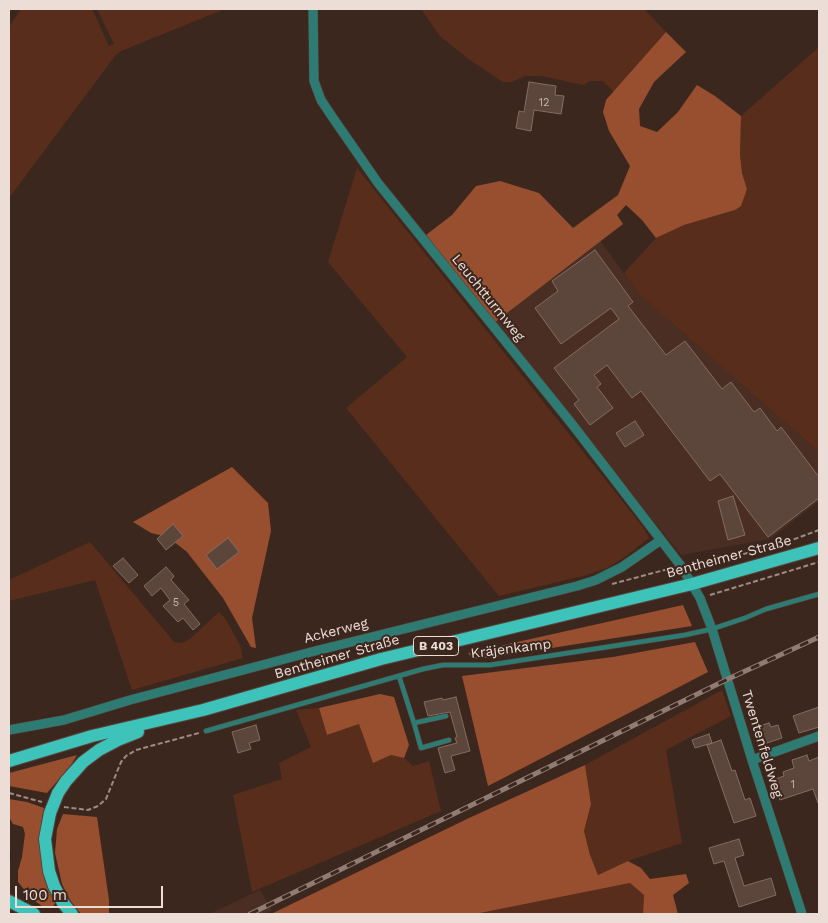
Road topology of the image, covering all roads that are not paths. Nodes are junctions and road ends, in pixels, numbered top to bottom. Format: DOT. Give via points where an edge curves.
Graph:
graph roads {
  1 [pos="313,9"];
  2 [pos="661,540"];
  3 [pos="819,548"];
  4 [pos="692,584"];
  5 [pos="819,594"];
  6 [pos="712,629"];
  7 [pos="398,676"];
  8 [pos="184,714"];
  9 [pos="446,716"];
  10 [pos="414,723"];
  11 [pos="9,730"];
  12 [pos="206,731"];
  13 [pos="92,736"];
  14 [pos="819,736"];
  15 [pos="449,740"];
  16 [pos="9,752"];
  17 [pos="752,760"];
  18 [pos="9,761"];
  19 [pos="9,901"];
  20 [pos="34,914"];
  21 [pos="72,914"];
  22 [pos="802,914"];
  1 -- 2 [label="street, Leuchtturmweg" via="314,81 321,100 378,183"];
  2 -- 4 [label="street, Leuchtturmweg"];
  2 -- 11 [label="street, Ackerweg" via="622,567 577,586 306,653 64,720"];
  3 -- 4 [label="main road, Bentheimer Straße / B 403"];
  4 -- 6 [label="street, Twentenfeldweg"];
  4 -- 8 [label="main road, Bentheimer Straße / B 403" via="381,659"];
  5 -- 6 [label="lane, Kräjenkamp"];
  6 -- 7 [label="lane, Kräjenkamp" via="490,665 443,665"];
  6 -- 17 [label="street, Twentenfeldweg"];
  7 -- 10 [label="lane"];
  7 -- 12 [label="lane, Kräjenkamp"];
  8 -- 13 [label="main road, Bentheimer Straße / B 403"];
  8 -- 21 [label="main road" via="99,750 74,771 53,804 45,839 49,871 62,903"];
  9 -- 10 [label="lane"];
  10 -- 15 [label="lane" via="421,748"];
  13 -- 16 [label="main road"];
  13 -- 18 [label="main road, Bentheimer Straße / B 403"];
  14 -- 17 [label="street"];
  17 -- 22 [label="street, Twentenfeldweg"];
  19 -- 20 [label="main road"];
}
